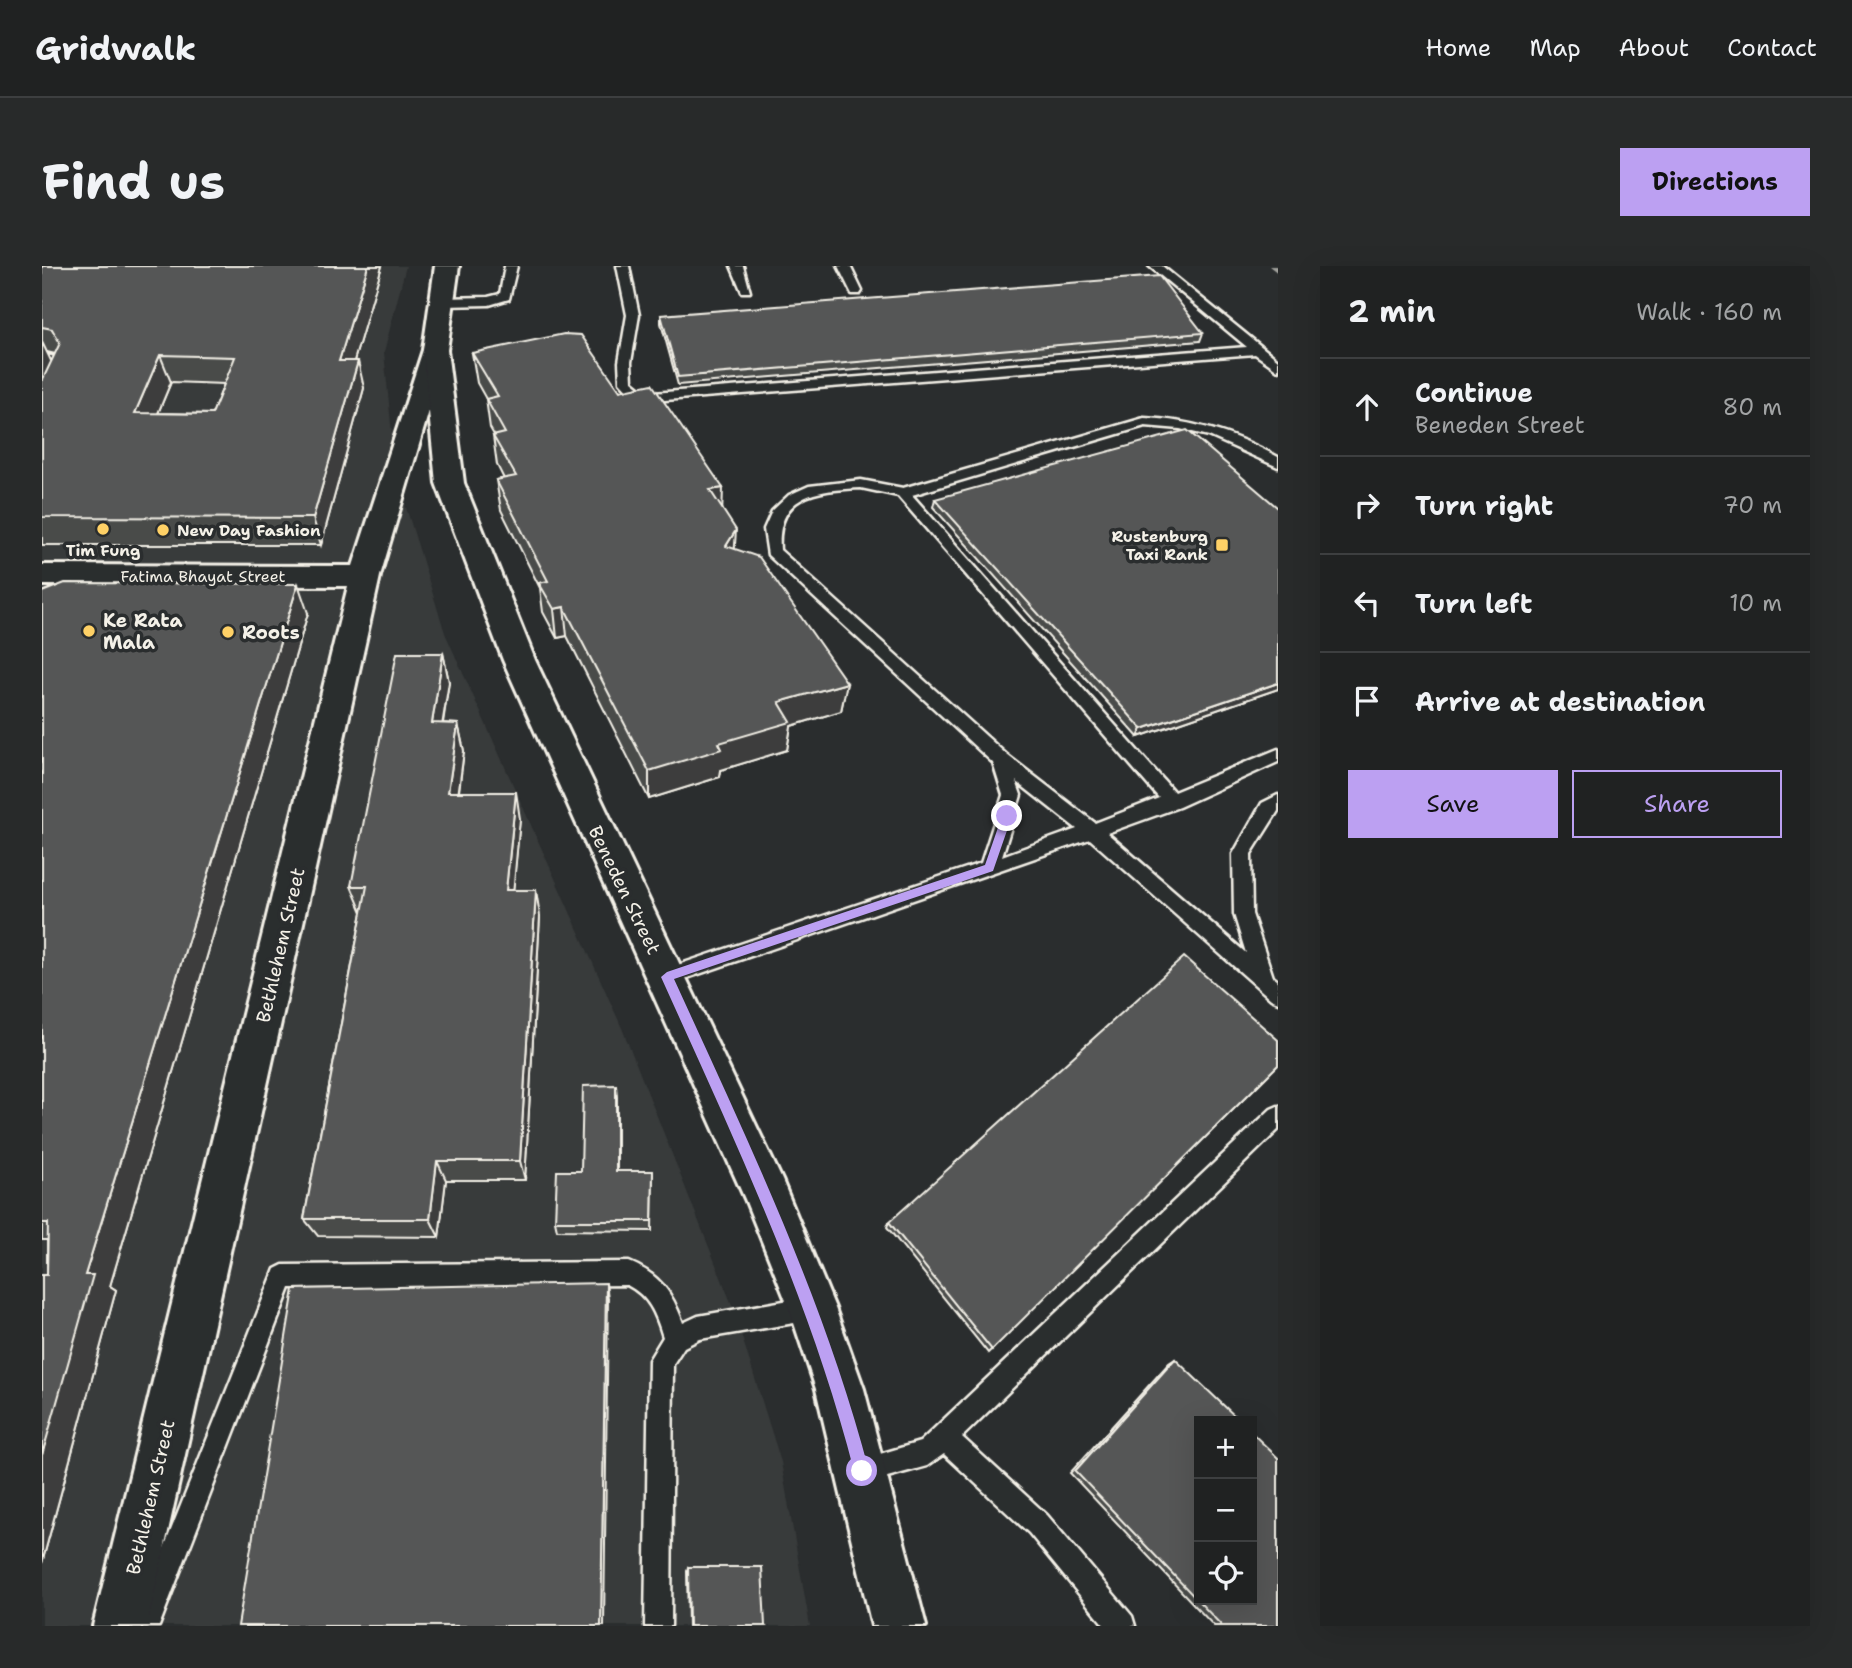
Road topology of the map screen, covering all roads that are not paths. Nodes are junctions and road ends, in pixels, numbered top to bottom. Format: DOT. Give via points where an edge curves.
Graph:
graph roads {
  1 [pos="447,266"];
  2 [pos="511,266"];
  3 [pos="624,266"];
  4 [pos="737,266"];
  5 [pos="844,266"];
  6 [pos="1155,266"];
  7 [pos="746,290"];
  8 [pos="856,291"];
  9 [pos="443,302"];
  10 [pos="435,350"];
  11 [pos="1255,350"];
  12 [pos="42,358"];
  13 [pos="1278,366"];
  14 [pos="42,416"];
  15 [pos="1278,463"];
  16 [pos="904,493"];
  17 [pos="42,575"];
  18 [pos="365,576"];
  19 [pos="1278,755"];
  20 [pos="1000,760"];
  21 [pos="1278,802"];
  22 [pos="1172,803"];
  23 [pos="1094,832"];
  24 [pos="989,868"];
  25 [pos="667,977"];
  26 [pos="1272,988"];
  27 [pos="1278,1116"];
  28 [pos="812,1308"];
  29 [pos="676,1339"];
  30 [pos="944,1437"];
  31 [pos="862,1471"];
  32 [pos="120,1626"];
  33 [pos="146,1626"];
  34 [pos="658,1626"];
  35 [pos="900,1626"];
  36 [pos="1122,1626"];
  1 -- 9 [label="street, Bethlehem Street"];
  2 -- 9 [label="lane" via="505,296"];
  3 -- 11 [label="lane" via="633,315 626,382 652,397"];
  4 -- 7 [label="lane"];
  5 -- 8 [label="lane"];
  6 -- 11 [label="lane"];
  9 -- 10 [label="street, Bethlehem Street"];
  10 -- 18 [label="street, Bethlehem Street"];
  10 -- 25 [label="street, Beneden Street" via="450,483 470,539 524,672"];
  11 -- 13 [label="lane"];
  12 -- 14 [label="lane" via="60,362 64,369"];
  15 -- 16 [label="lane" via="1201,428 1144,422"];
  16 -- 20 [label="lane" via="851,482 806,493 788,502 774,517 768,533 773,552"];
  16 -- 22 [label="lane"];
  17 -- 18 [label="street, Fatima Bhayat Street"];
  18 -- 32 [label="street, Bethlehem Street"];
  19 -- 22 [label="lane"];
  20 -- 23 [label="lane"];
  20 -- 24 [label="lane" via="1012,795"];
  21 -- 26 [label="lane" via="1268,808 1242,854 1243,914"];
  22 -- 23 [label="lane"];
  23 -- 24 [label="lane"];
  23 -- 26 [label="lane"];
  24 -- 25 [label="lane"];
  25 -- 28 [label="street, Beneden Street"];
  27 -- 30 [label="lane"];
  28 -- 29 [label="lane" via="698,1328"];
  28 -- 31 [label="street, Beneden Street"];
  29 -- 33 [label="lane" via="663,1299 648,1282 629,1273 283,1277"];
  29 -- 34 [label="lane" via="661,1360"];
  30 -- 31 [label="lane" via="927,1453"];
  30 -- 36 [label="lane" via="1038,1524"];
  31 -- 35 [label="street, Beneden Street"];
}
